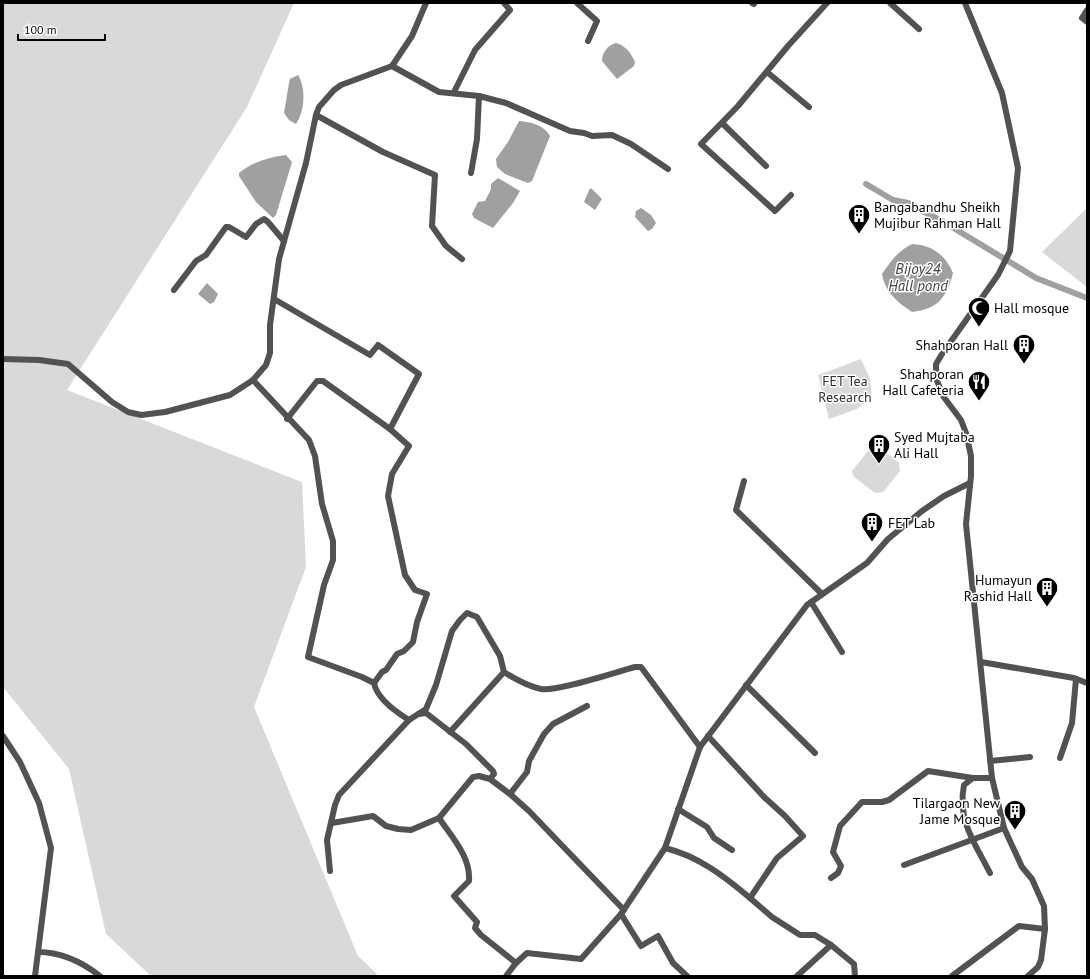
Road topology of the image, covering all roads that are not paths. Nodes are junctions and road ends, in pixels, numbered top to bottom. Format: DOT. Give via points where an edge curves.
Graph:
graph roads {
  1 [pos="426,3"];
  2 [pos="504,3"];
  3 [pos="577,3"];
  4 [pos="827,3"];
  5 [pos="890,3"];
  6 [pos="965,3"];
  7 [pos="1087,10"];
  8 [pos="1087,22"];
  9 [pos="919,28"];
  10 [pos="588,41"];
  11 [pos="392,66"];
  12 [pos="766,72"];
  13 [pos="454,92"];
  14 [pos="480,96"];
  15 [pos="809,107"];
  16 [pos="316,115"];
  17 [pos="722,123"];
  18 [pos="766,166"];
  19 [pos="668,169"];
  20 [pos="471,173"];
  21 [pos="791,194"];
  22 [pos="284,241"];
  23 [pos="462,259"];
  24 [pos="174,290"];
  25 [pos="274,300"];
  26 [pos="3,359"];
  27 [pos="253,380"];
  28 [pos="288,419"];
  29 [pos="390,430"];
  30 [pos="744,481"];
  31 [pos="970,483"];
  32 [pos="822,594"];
  33 [pos="811,602"];
  34 [pos="842,652"];
  35 [pos="980,662"];
  36 [pos="504,672"];
  37 [pos="1076,679"];
  38 [pos="1087,682"];
  39 [pos="374,683"];
  40 [pos="746,685"];
  41 [pos="587,706"];
  42 [pos="417,714"];
  43 [pos="409,720"];
  44 [pos="450,732"];
  45 [pos="3,736"];
  46 [pos="708,736"];
  47 [pos="700,747"];
  48 [pos="815,753"];
  49 [pos="1030,757"];
  50 [pos="1060,758"];
  51 [pos="990,761"];
  52 [pos="973,778"];
  53 [pos="992,778"];
  54 [pos="490,779"];
  55 [pos="510,794"];
  56 [pos="678,809"];
  57 [pos="439,818"];
  58 [pos="332,823"];
  59 [pos="1004,828"];
  60 [pos="972,841"];
  61 [pos="664,848"];
  62 [pos="732,850"];
  63 [pos="904,865"];
  64 [pos="330,871"];
  65 [pos="990,873"];
  66 [pos="831,878"];
  67 [pos="750,898"];
  68 [pos="622,912"];
  69 [pos="1045,929"];
  70 [pos="830,945"];
  71 [pos="38,952"];
  72 [pos="516,963"];
  73 [pos="35,976"];
  74 [pos="100,976"];
  75 [pos="506,976"];
  76 [pos="687,976"];
  77 [pos="797,976"];
  78 [pos="855,976"];
  79 [pos="952,976"];
  80 [pos="1028,976"];
  1 -- 11 [label="street" via="412,36"];
  2 -- 13 [label="street" via="510,10 475,50"];
  3 -- 10 [label="street" via="598,21"];
  4 -- 12 [label="street"];
  5 -- 9 [label="street"];
  6 -- 31 [label="street" via="1002,93 1018,168 1015,215 1006,261 942,354 935,369 940,389 961,420 966,433 971,456"];
  7 -- 8 [label="street" via="1082,18"];
  11 -- 13 [label="street" via="439,92"];
  11 -- 16 [label="street" via="341,85 319,107"];
  12 -- 15 [label="street"];
  12 -- 17 [label="street"];
  13 -- 14 [label="street"];
  14 -- 19 [label="street" via="506,103 570,131 592,136 612,135 632,144"];
  14 -- 20 [label="street" via="477,139"];
  16 -- 22 [label="street" via="306,163"];
  16 -- 23 [label="street" via="383,152 435,175 432,226 446,246"];
  17 -- 18 [label="street"];
  17 -- 21 [label="street" via="701,144 775,211"];
  22 -- 24 [label="street" via="264,219 256,224 246,237 226,226 206,255 196,261"];
  22 -- 25 [label="street"];
  25 -- 27 [label="street" via="270,325 270,353 266,365"];
  25 -- 29 [label="street" via="370,354 378,345 419,374"];
  26 -- 27 [label="street" via="68,364 112,402 128,412 141,415 165,412 230,395"];
  27 -- 28 [label="street"];
  28 -- 29 [label="street" via="317,381 323,381"];
  28 -- 39 [label="street" via="309,440 315,456 322,504 333,541 333,560 324,585 308,657"];
  29 -- 39 [label="street" via="409,446 392,474 388,496 390,511 405,575 415,590 427,594 413,642 404,651 396,654"];
  30 -- 32 [label="street" via="736,510"];
  31 -- 32 [label="street" via="922,511 888,539 867,563"];
  31 -- 35 [label="street" via="966,524"];
  32 -- 33 [label="street"];
  33 -- 34 [label="street"];
  33 -- 40 [label="street"];
  35 -- 37 [label="street"];
  35 -- 51 [label="street"];
  36 -- 42 [label="street" via="500,656 477,617 467,613 452,631 426,709"];
  36 -- 44 [label="street"];
  36 -- 47 [label="street" via="536,687 549,689 641,667"];
  37 -- 38 [label="street"];
  37 -- 50 [label="street" via="1072,723"];
  39 -- 43 [label="street" via="375,689 393,710"];
  40 -- 46 [label="street"];
  40 -- 48 [label="street"];
  41 -- 55 [label="street" via="553,724 544,734 531,755 527,772"];
  42 -- 43 [label="street"];
  42 -- 44 [label="street" via="426,713"];
  43 -- 58 [label="street" via="340,795 335,804"];
  44 -- 54 [label="street" via="493,771"];
  45 -- 71 [label="street" via="20,762 39,803 51,848"];
  46 -- 47 [label="street"];
  46 -- 67 [label="street" via="803,836 777,858"];
  47 -- 56 [label="street"];
  49 -- 51 [label="street"];
  51 -- 53 [label="street"];
  52 -- 53 [label="street"];
  52 -- 60 [label="street" via="964,785 962,794 964,822"];
  52 -- 66 [label="street" via="928,771 889,800 862,802 840,826 833,852 841,866 838,873"];
  53 -- 59 [label="street"];
  54 -- 55 [label="street"];
  54 -- 57 [label="street" via="473,777"];
  55 -- 68 [label="street" via="529,811"];
  56 -- 61 [label="street"];
  56 -- 62 [label="street" via="707,827 714,838"];
  57 -- 58 [label="street" via="411,830 386,826 373,816"];
  57 -- 72 [label="street" via="466,861 470,872 469,880 454,896 477,922 474,928"];
  58 -- 64 [label="street" via="327,840"];
  59 -- 60 [label="street"];
  59 -- 69 [label="street" via="1022,867 1032,879 1041,898"];
  60 -- 63 [label="street"];
  60 -- 65 [label="street"];
  61 -- 67 [label="street" via="680,852 717,871"];
  61 -- 68 [label="street"];
  67 -- 70 [label="street" via="772,917 800,935 815,935"];
  68 -- 72 [label="street" via="581,959 528,953"];
  68 -- 76 [label="street" via="641,946 658,936 673,963"];
  69 -- 79 [label="street" via="1019,926"];
  69 -- 80 [label="street" via="1040,964"];
  70 -- 77 [label="street"];
  70 -- 78 [label="street" via="854,964"];
  71 -- 73 [label="street"];
  71 -- 74 [label="street" via="74,959"];
  72 -- 75 [label="street"];
}
